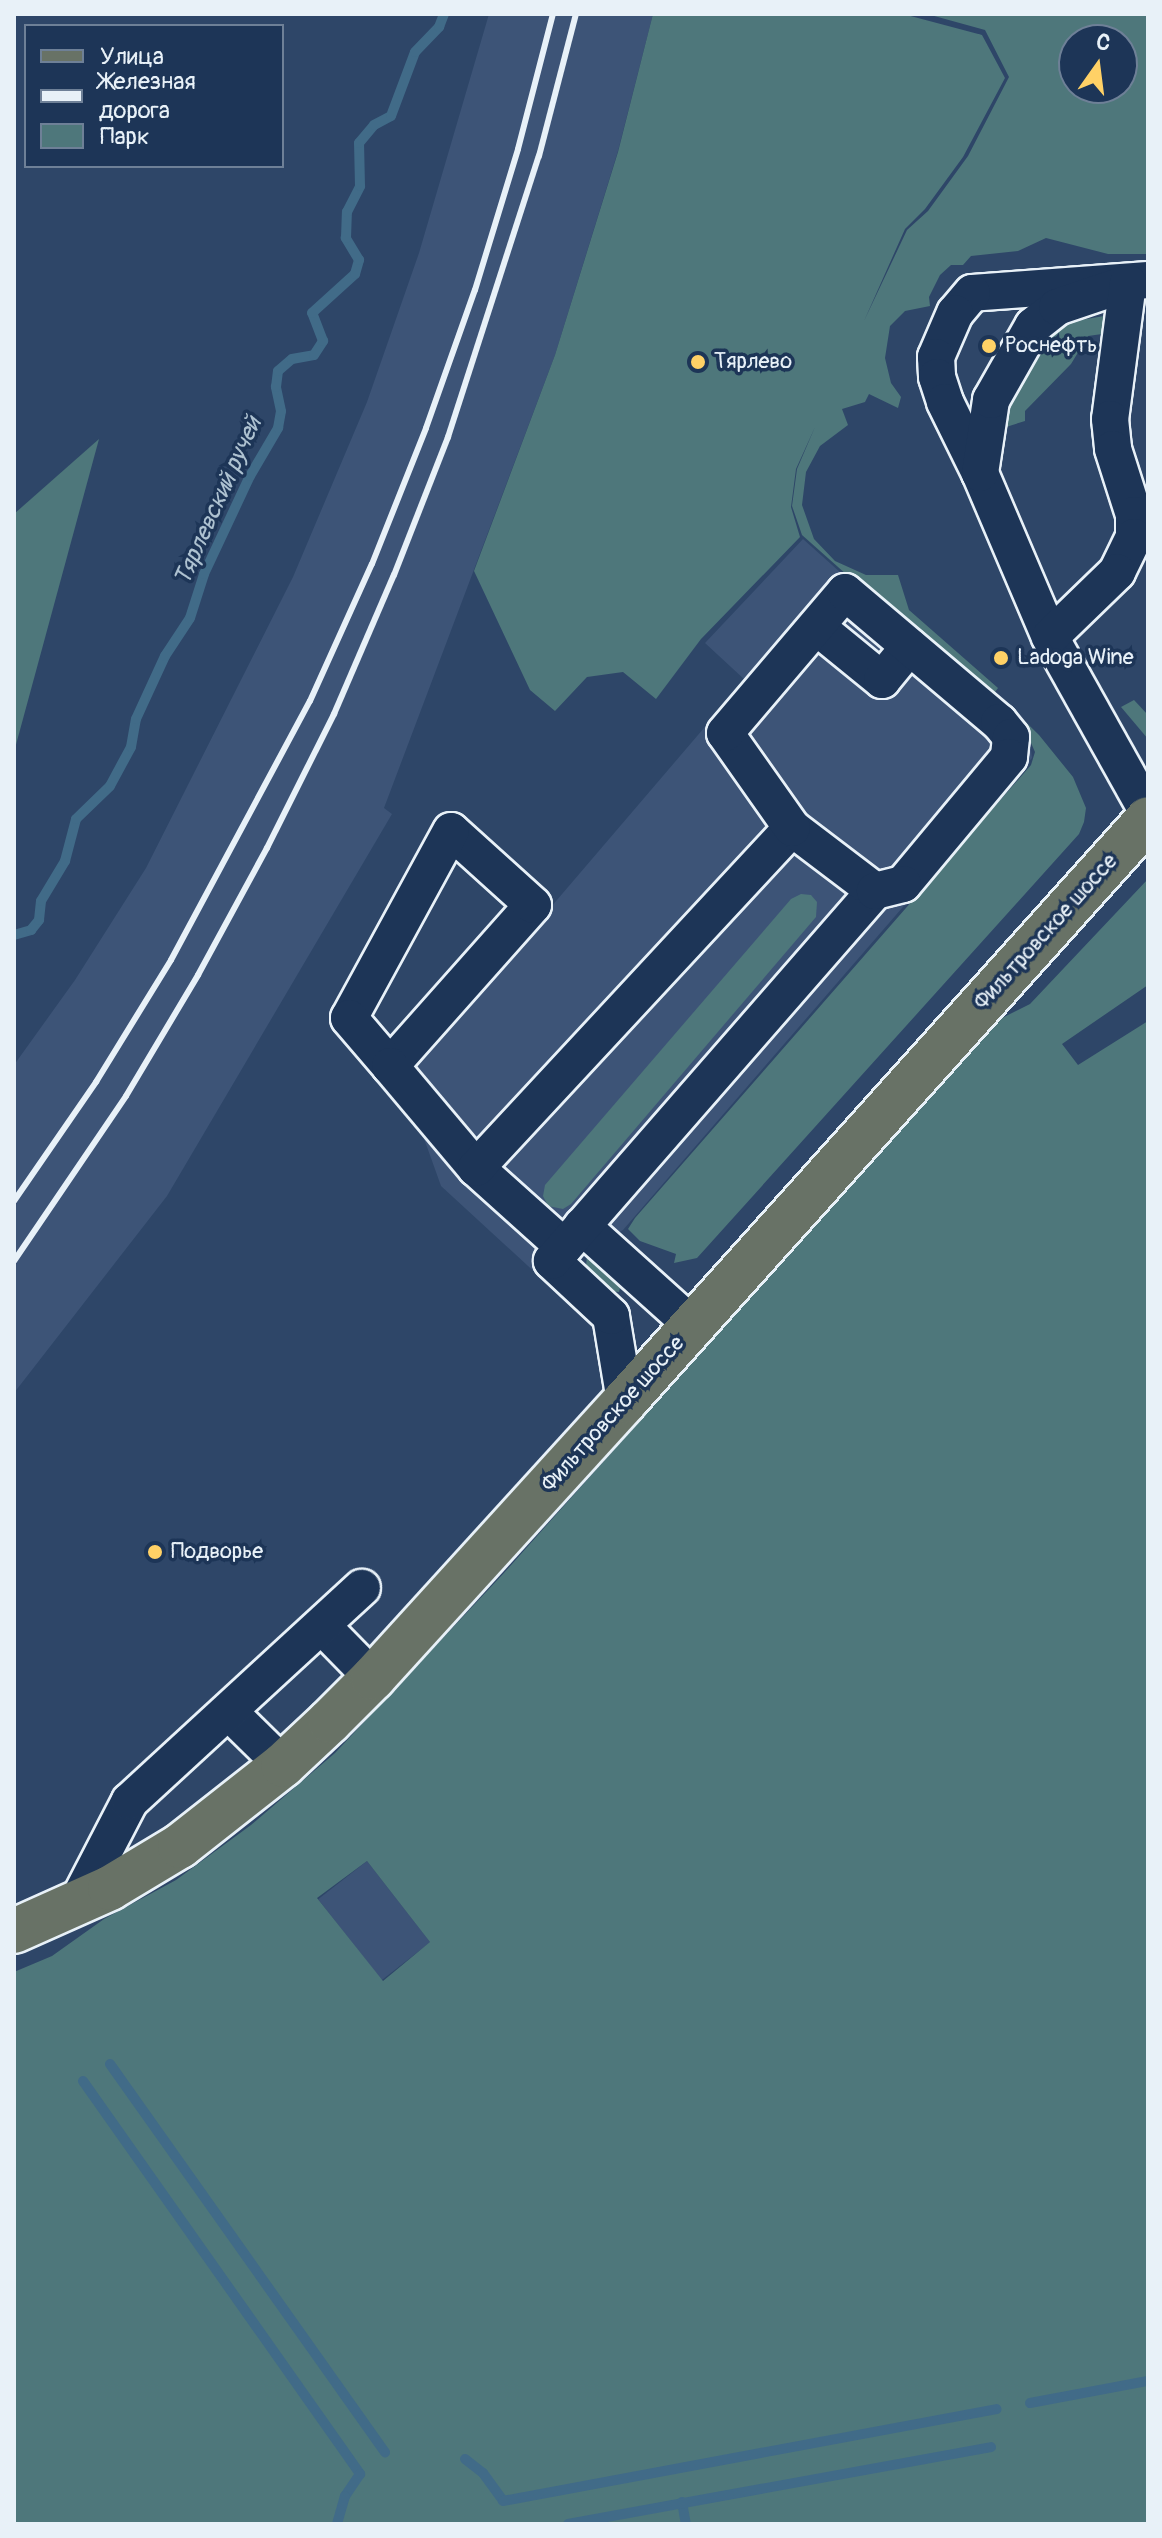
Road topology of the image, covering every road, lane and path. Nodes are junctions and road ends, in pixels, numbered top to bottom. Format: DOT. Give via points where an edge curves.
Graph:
graph roads {
  1 [pos="1138,281"];
  2 [pos="980,473"];
  3 [pos="1050,637"];
  4 [pos="1148,812"];
  5 [pos="1148,819"];
  6 [pos="792,828"];
  7 [pos="875,891"];
  8 [pos="390,1066"];
  9 [pos="476,1168"];
  10 [pos="573,1237"];
  11 [pos="693,1326"];
  12 [pos="625,1401"];
  13 [pos="362,1588"];
  14 [pos="323,1627"];
  15 [pos="373,1678"];
  16 [pos="230,1713"];
  17 [pos="283,1765"];
  18 [pos="76,1905"];
  19 [pos="14,1931"];
  1 -- 2 [label="lane" via="1057,307 1033,326 991,400"];
  1 -- 2 [label="lane" via="972,293 955,313 936,357 937,377"];
  1 -- 3 [label="lane" via="1110,419 1113,449 1134,515 1134,537 1117,572"];
  2 -- 3 [label="lane"];
  3 -- 4 [label="lane"];
  5 -- 11 [label="main road, Фильтровское шоссе"];
  6 -- 7 [label="lane"];
  6 -- 7 [label="lane" via="725,733 817,627 882,680 909,647 999,722 1011,737 1009,757 903,884"];
  6 -- 9 [label="lane"];
  7 -- 10 [label="lane"];
  8 -- 8 [label="lane" via="533,905 451,831 349,1018"];
  8 -- 9 [label="lane"];
  9 -- 10 [label="lane"];
  10 -- 11 [label="lane"];
  10 -- 12 [label="lane" via="552,1261 611,1316"];
  11 -- 12 [label="main road, Фильтровское шоссе"];
  12 -- 15 [label="main road, Фильтровское шоссе"];
  13 -- 14 [label="lane"];
  14 -- 15 [label="lane"];
  14 -- 16 [label="lane"];
  15 -- 17 [label="main road, Фильтровское шоссе"];
  16 -- 17 [label="lane"];
  16 -- 18 [label="lane" via="130,1801"];
  17 -- 18 [label="main road, Фильтровское шоссе" via="180,1846"];
  18 -- 19 [label="main road, Фильтровское шоссе"];
}
